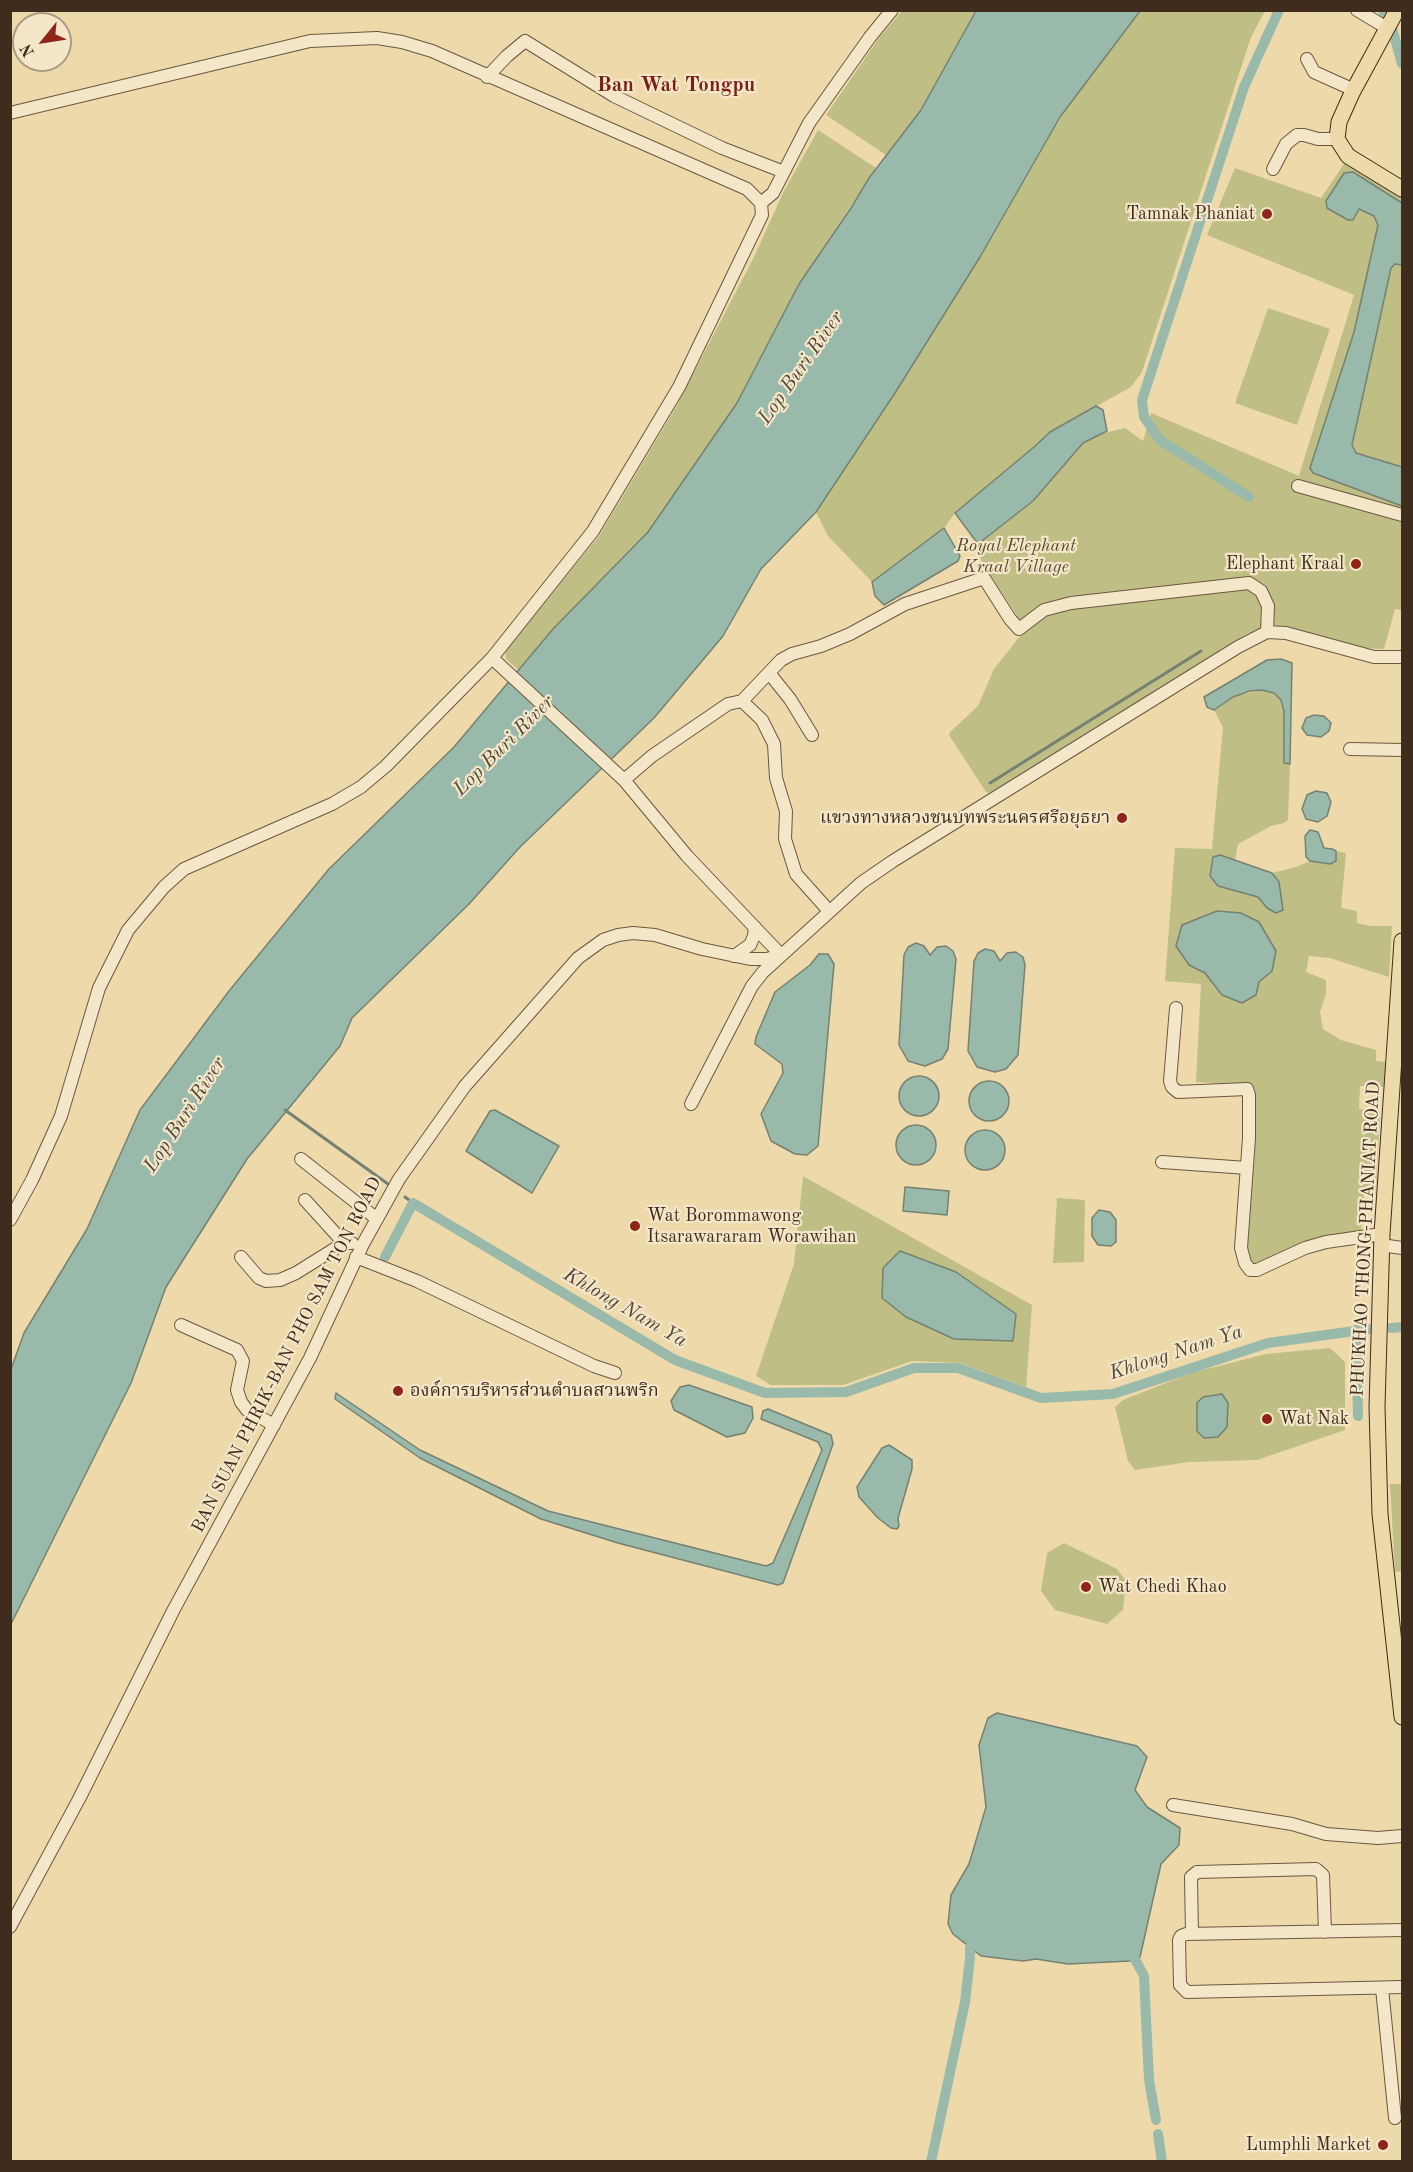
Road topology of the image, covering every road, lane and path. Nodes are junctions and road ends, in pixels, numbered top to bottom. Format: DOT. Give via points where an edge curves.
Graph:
graph roads {
  1 [pos="892,10"];
  2 [pos="1357,10"];
  3 [pos="1392,20"];
  4 [pos="1306,59"];
  5 [pos="487,77"];
  6 [pos="1354,90"];
  7 [pos="10,113"];
  8 [pos="1337,139"];
  9 [pos="1273,170"];
  10 [pos="784,172"];
  11 [pos="1402,189"];
  12 [pos="761,202"];
  13 [pos="1298,486"];
  14 [pos="1402,515"];
  15 [pos="1267,632"];
  16 [pos="1402,657"];
  17 [pos="492,658"];
  18 [pos="769,673"];
  19 [pos="742,701"];
  20 [pos="813,735"];
  21 [pos="1350,749"];
  22 [pos="1402,750"];
  23 [pos="621,777"];
  24 [pos="829,911"];
  25 [pos="755,927"];
  26 [pos="1402,941"];
  27 [pos="781,955"];
  28 [pos="734,956"];
  29 [pos="1176,1008"];
  30 [pos="691,1104"];
  31 [pos="301,1159"];
  32 [pos="1162,1162"];
  33 [pos="1246,1168"];
  34 [pos="305,1200"];
  35 [pos="377,1219"];
  36 [pos="10,1220"];
  37 [pos="1382,1240"];
  38 [pos="344,1243"];
  39 [pos="363,1244"];
  40 [pos="1402,1248"];
  41 [pos="241,1257"];
  42 [pos="356,1257"];
  43 [pos="181,1325"];
  44 [pos="615,1373"];
  45 [pos="274,1425"];
  46 [pos="1402,1717"];
  47 [pos="1173,1805"];
  48 [pos="1402,1836"];
  49 [pos="10,1927"];
  50 [pos="1402,1930"];
  51 [pos="1325,1932"];
  52 [pos="1192,1934"];
  53 [pos="1402,1987"];
  54 [pos="1382,1988"];
  55 [pos="1395,2118"];
  1 -- 10 [label="street" via="809,123"];
  2 -- 3 [label="street"];
  3 -- 6 [label="main road"];
  4 -- 6 [label="street" via="1314,72"];
  5 -- 7 [label="street" via="432,51 402,42 377,38 310,41"];
  5 -- 10 [label="street" via="525,41 614,96 722,148"];
  5 -- 12 [label="street" via="747,189"];
  6 -- 8 [label="main road"];
  8 -- 9 [label="street" via="1292,137"];
  8 -- 11 [label="main road" via="1348,156"];
  10 -- 12 [label="street" via="773,193"];
  12 -- 17 [label="street" via="762,215 662,416 593,531"];
  13 -- 14 [label="street"];
  15 -- 16 [label="street" via="1286,633 1374,657"];
  15 -- 18 [label="street" via="1268,606 1260,591 1249,583 1071,603 1044,610 1019,629 984,578 905,604 850,634 792,654"];
  15 -- 24 [label="street" via="893,861"];
  17 -- 23 [label="street"];
  17 -- 36 [label="street" via="361,788 184,869 146,906 128,930 99,988 61,1116"];
  18 -- 19 [label="street"];
  18 -- 20 [label="street"];
  19 -- 23 [label="street" via="728,704"];
  19 -- 24 [label="street" via="762,720 774,744 776,778 786,811 785,839 796,874"];
  21 -- 22 [label="street"];
  23 -- 25 [label="street" via="687,856"];
  24 -- 27 [label="street"];
  25 -- 27 [label="street"];
  25 -- 28 [label="street" via="750,945"];
  26 -- 37 [label="main road, PHUKHAO THONG-PHANIAT ROAD"];
  27 -- 28 [label="street, BAN SUAN PHRIK-BAN PHO SAM TON ROAD" via="766,959"];
  27 -- 30 [label="street" via="752,986"];
  28 -- 35 [label="street, BAN SUAN PHRIK-BAN PHO SAM TON ROAD" via="633,933 603,940 578,958 465,1086 399,1179"];
  29 -- 33 [label="street" via="1172,1086 1178,1092 1246,1089"];
  31 -- 35 [label="street"];
  32 -- 33 [label="street"];
  33 -- 37 [label="street" via="1241,1248 1250,1270 1326,1242"];
  34 -- 38 [label="street"];
  35 -- 39 [label="street, BAN SUAN PHRIK-BAN PHO SAM TON ROAD"];
  37 -- 40 [label="street"];
  37 -- 46 [label="main road, PHUKHAO THONG-PHANIAT ROAD" via="1377,1473"];
  38 -- 39 [label="street"];
  38 -- 41 [label="street" via="280,1280 260,1278"];
  39 -- 42 [label="street, BAN SUAN PHRIK-BAN PHO SAM TON ROAD"];
  42 -- 44 [label="street" via="417,1281"];
  42 -- 45 [label="street, BAN SUAN PHRIK-BAN PHO SAM TON ROAD"];
  43 -- 45 [label="street" via="237,1350 243,1361 237,1390 240,1402"];
  45 -- 49 [label="street, BAN SUAN PHRIK-BAN PHO SAM TON ROAD"];
  47 -- 48 [label="street" via="1292,1824 1334,1835"];
  50 -- 51 [label="street"];
  51 -- 52 [label="street"];
  51 -- 52 [label="street" via="1323,1875 1316,1869 1304,1869 1193,1874"];
  52 -- 54 [label="street" via="1179,1940 1180,1985 1186,1992"];
  53 -- 54 [label="street"];
  54 -- 55 [label="street"];
}
